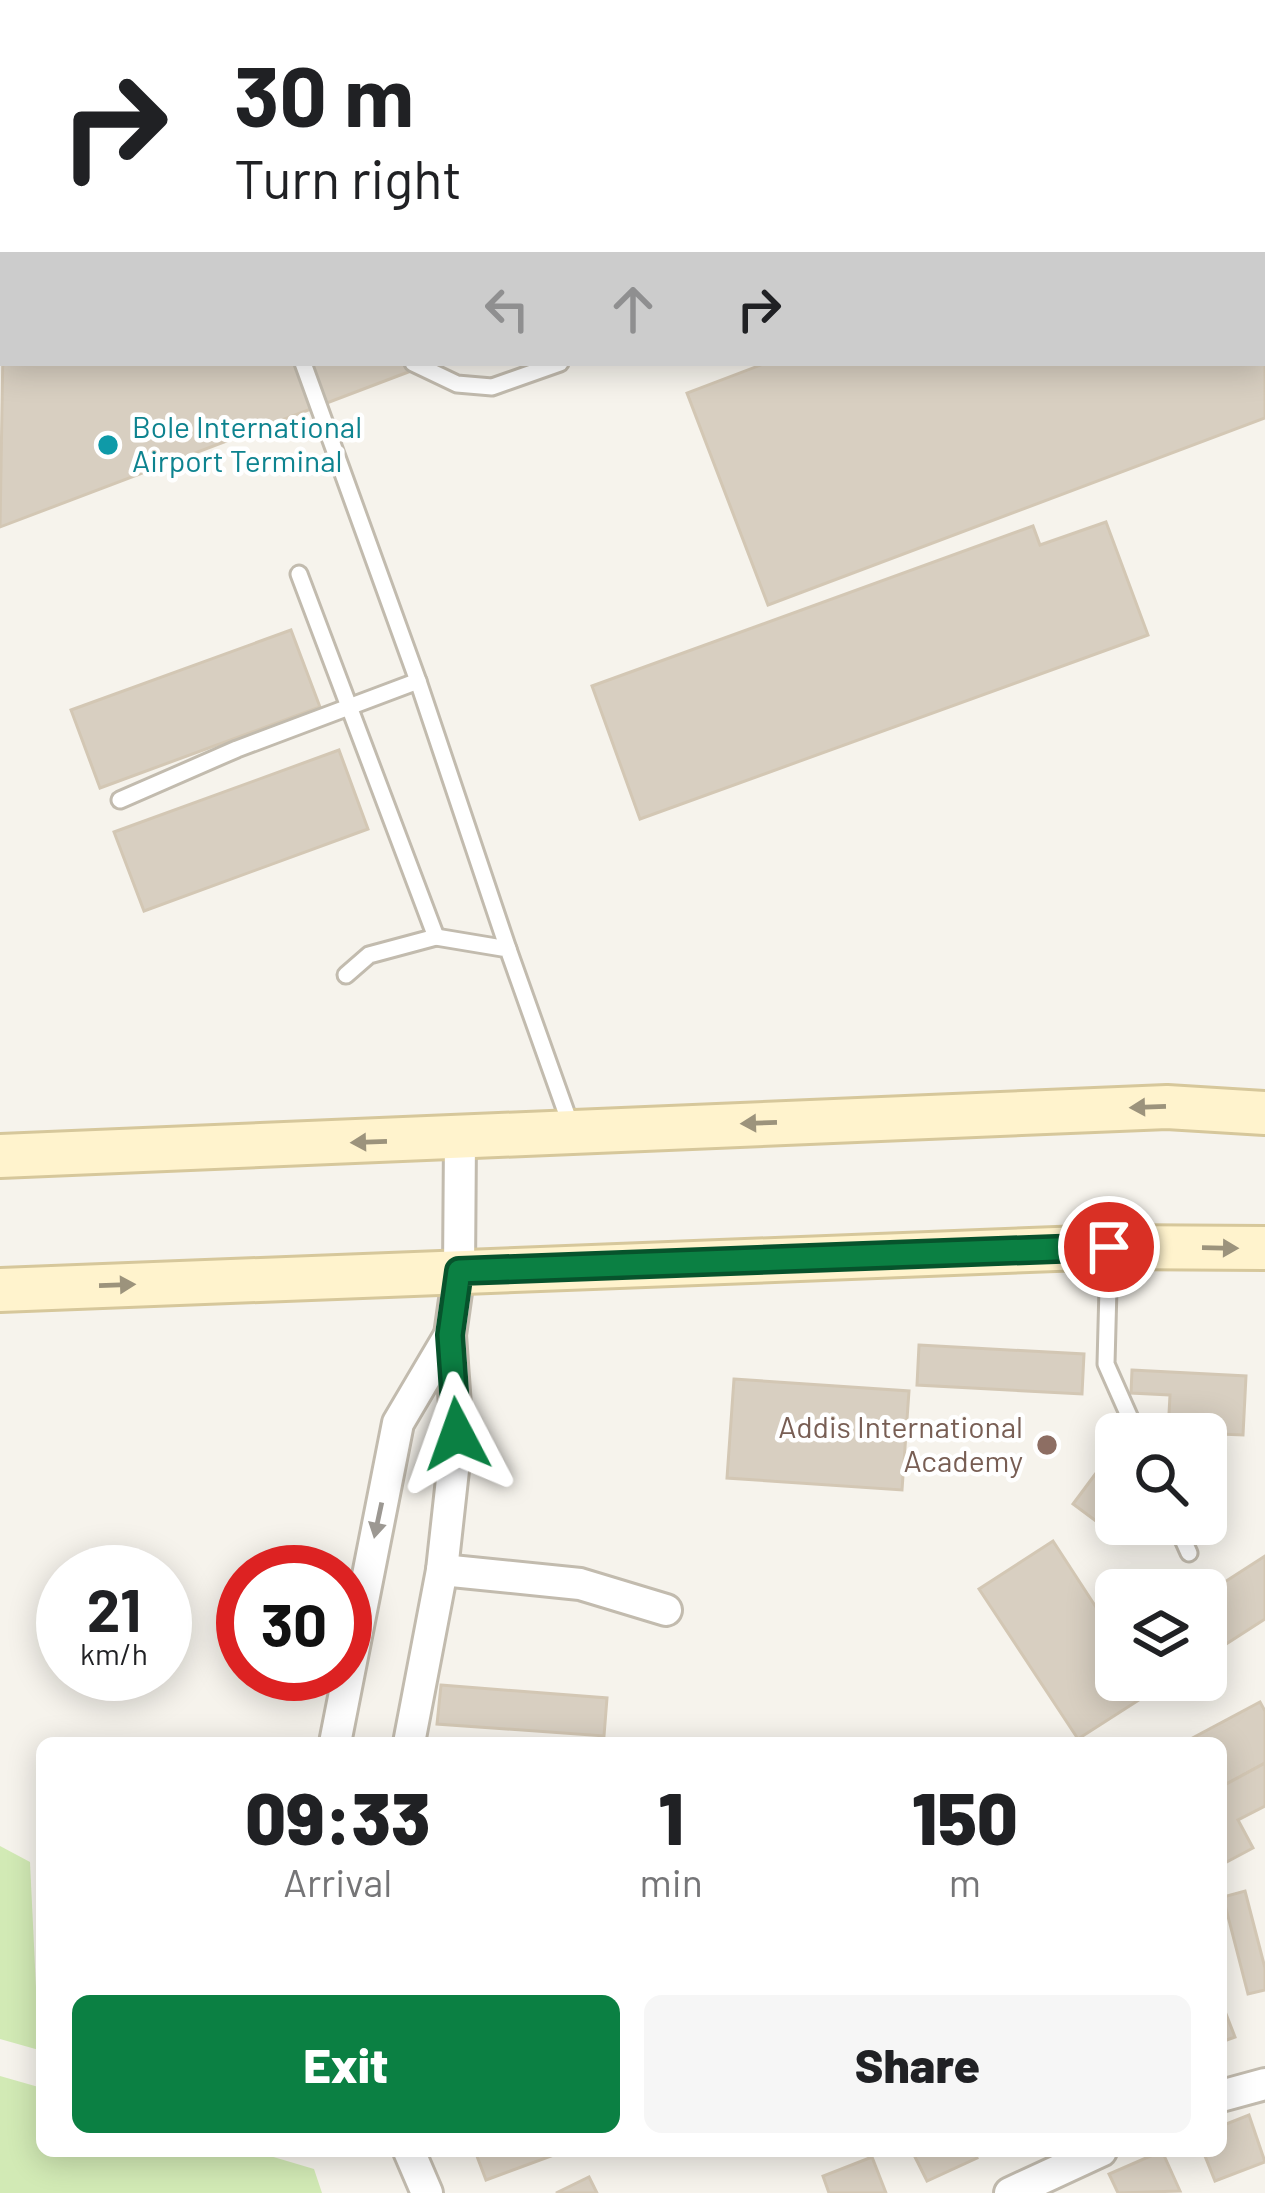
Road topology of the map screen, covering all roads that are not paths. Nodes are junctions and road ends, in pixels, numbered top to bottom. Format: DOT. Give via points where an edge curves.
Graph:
graph roads {
  1 [pos="304,366"];
  2 [pos="419,366"];
  3 [pos="552,366"];
  4 [pos="299,574"];
  5 [pos="418,681"];
  6 [pos="350,706"];
  7 [pos="120,800"];
  8 [pos="436,937"];
  9 [pos="508,949"];
  10 [pos="346,975"];
  11 [pos="1265,1113"];
  12 [pos="573,1132"];
  13 [pos="460,1138"];
  14 [pos="0,1156"];
  15 [pos="1109,1247"];
  16 [pos="1265,1248"];
  17 [pos="459,1271"];
  18 [pos="0,1290"];
  19 [pos="450,1335"];
  20 [pos="1128,1413"];
  21 [pos="1185,1545"];
  22 [pos="1189,1553"];
  23 [pos="442,1570"];
  24 [pos="666,1610"];
  25 [pos="335,1737"];
  26 [pos="411,1737"];
  27 [pos="1265,2084"];
  28 [pos="1227,2094"];
  29 [pos="412,2157"];
  30 [pos="1088,2157"];
  31 [pos="427,2193"];
  32 [pos="1010,2193"];
  1 -- 5 [label="lane"];
  2 -- 3 [label="lane" via="457,385 492,387"];
  4 -- 6 [label="lane"];
  5 -- 6 [label="lane"];
  5 -- 9 [label="lane"];
  6 -- 7 [label="lane"];
  6 -- 8 [label="lane"];
  8 -- 9 [label="lane"];
  8 -- 10 [label="lane" via="369,955"];
  9 -- 12 [label="lane"];
  11 -- 12 [label="main road, one-way" via="1167,1106"];
  12 -- 13 [label="main road"];
  13 -- 14 [label="main road, one-way"];
  13 -- 17 [label="street"];
  15 -- 16 [label="main road, one-way"];
  15 -- 17 [label="main road"];
  15 -- 20 [label="lane" via="1106,1364"];
  18 -- 17 [label="main road, one-way"];
  17 -- 19 [label="street"];
  19 -- 23 [label="street" via="457,1434"];
  19 -- 25 [label="street, one-way" via="398,1423"];
  21 -- 22 [label="lane"];
  23 -- 24 [label="street" via="580,1584"];
  23 -- 26 [label="street"];
  27 -- 28 [label="street"];
  29 -- 31 [label="street"];
  30 -- 32 [label="street"];
}
